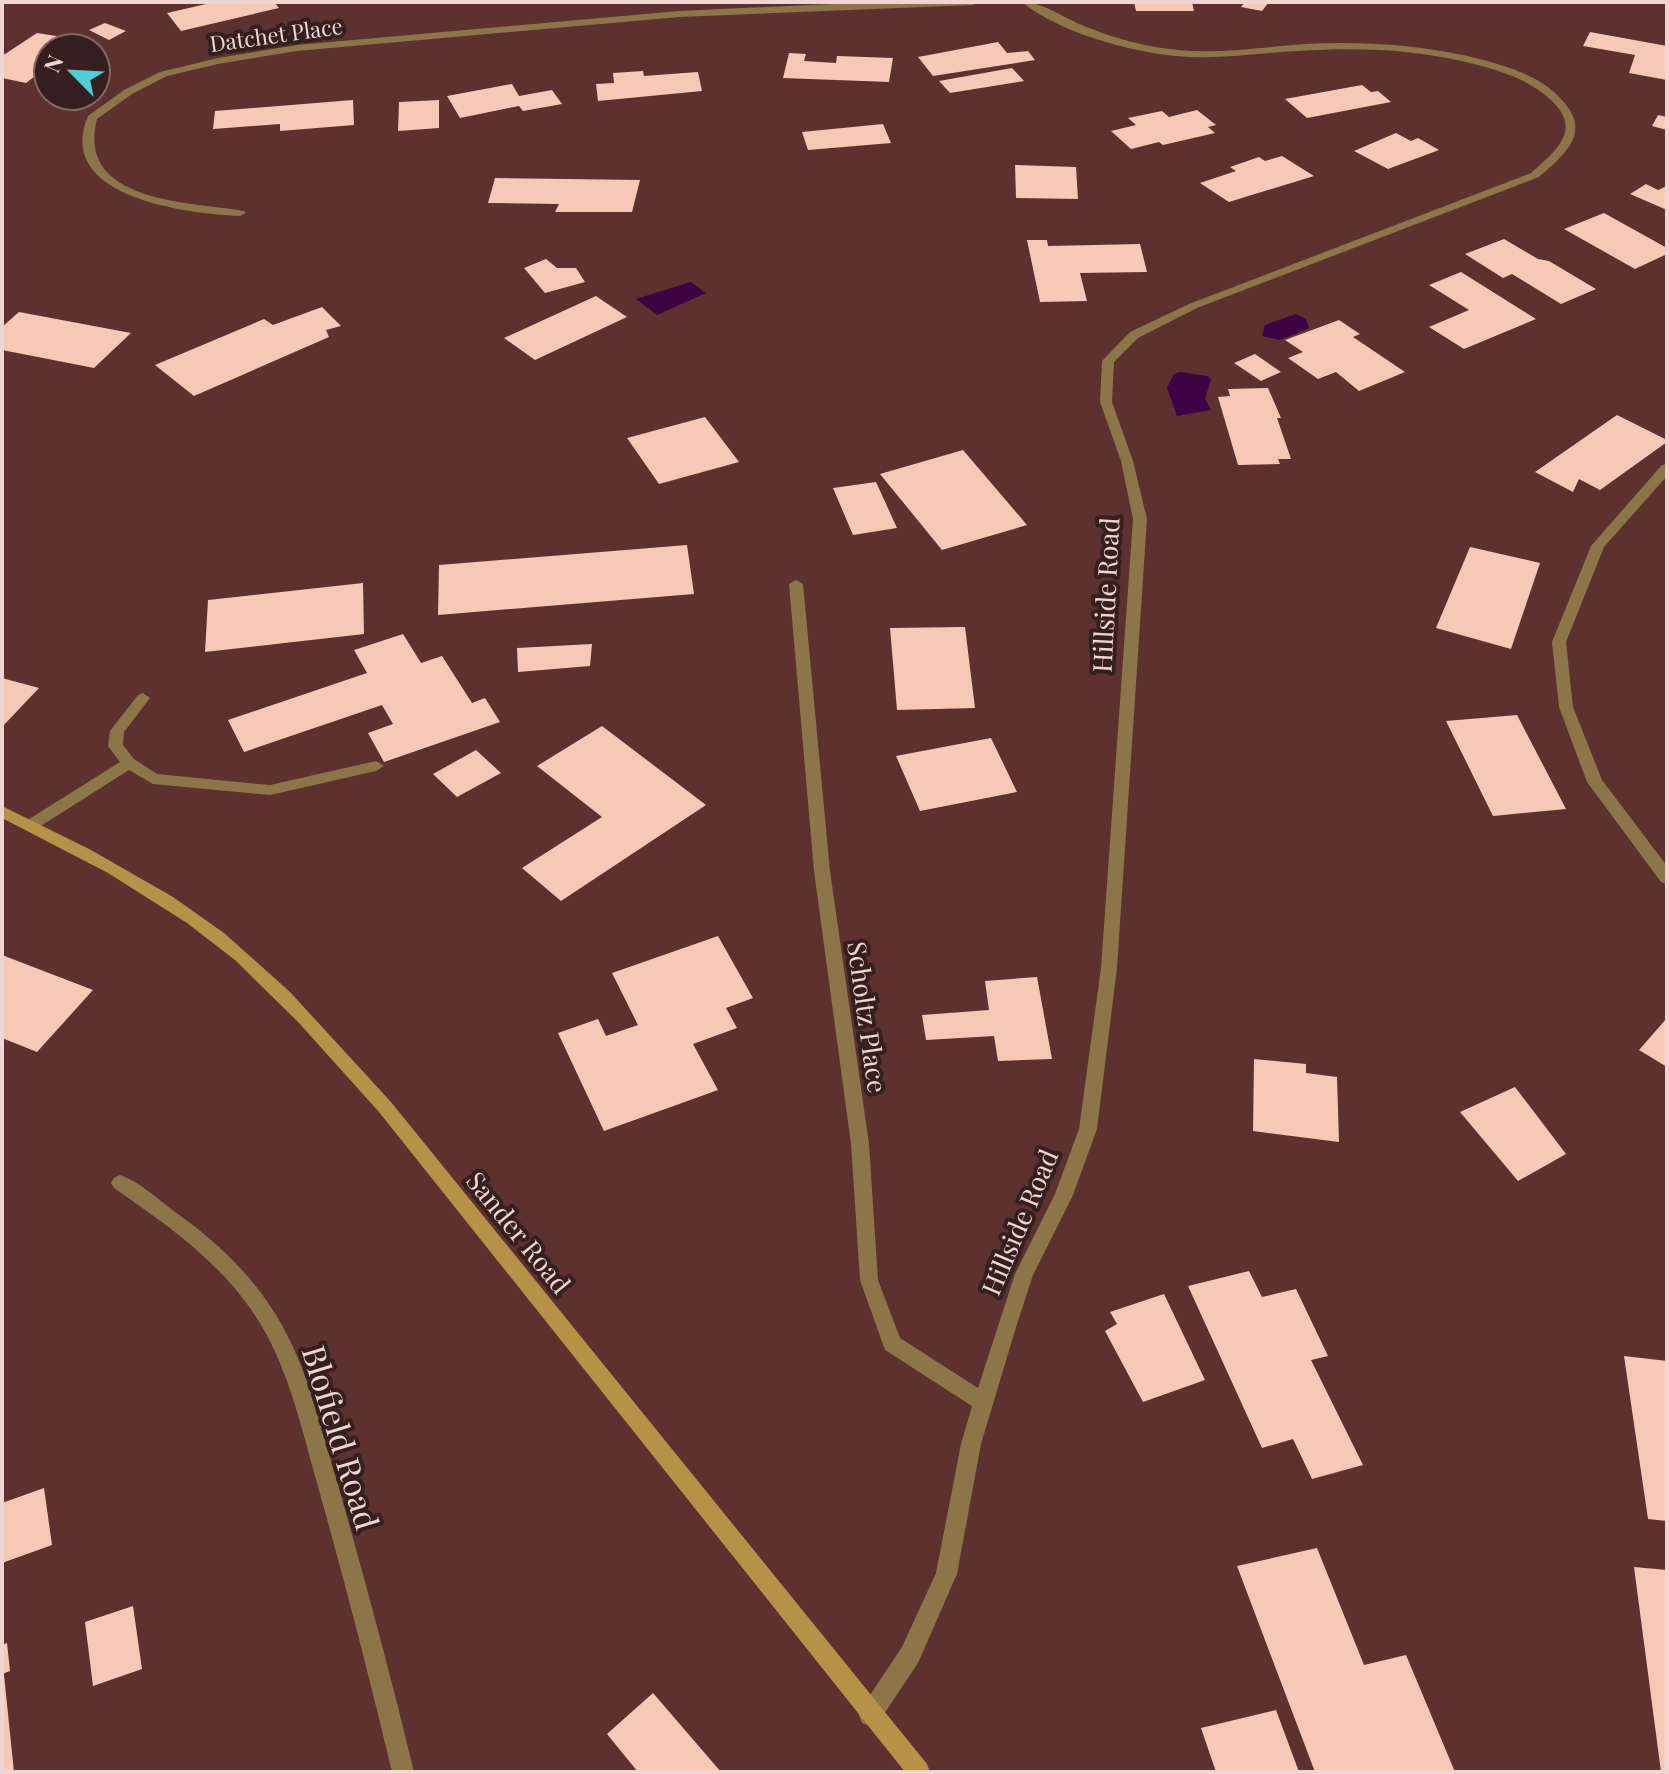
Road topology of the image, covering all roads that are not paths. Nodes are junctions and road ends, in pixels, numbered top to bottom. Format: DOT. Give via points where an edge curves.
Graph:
graph roads {
  1 [pos="973,2"];
  2 [pos="1027,2"];
  3 [pos="240,213"];
  4 [pos="1667,468"];
  5 [pos="796,584"];
  6 [pos="143,698"];
  7 [pos="129,763"];
  8 [pos="376,766"];
  9 [pos="2,811"];
  10 [pos="31,825"];
  11 [pos="1667,878"];
  12 [pos="120,1183"];
  13 [pos="984,1403"];
  14 [pos="870,1715"];
  15 [pos="403,1772"];
  16 [pos="919,1772"];
  1 -- 3 [label="street, Datchet Place" via="679,14 297,48 164,74 92,118 87,142 96,167 123,189 170,207"];
  2 -- 13 [label="street, Hillside Road" via="1093,32 1175,53 1371,45 1463,58 1510,70 1543,87 1568,110 1573,126 1562,151 1535,175 1193,306 1134,335 1108,361 1106,402 1140,519 1109,968 1088,1129 1064,1195 1024,1274"];
  4 -- 11 [label="street" via="1598,546 1559,642 1566,707 1595,782"];
  5 -- 13 [label="street, Scholtz Place" via="822,871 860,1144 869,1280 892,1344"];
  6 -- 7 [label="street" via="117,731 115,746"];
  7 -- 8 [label="street" via="153,779 270,790"];
  7 -- 10 [label="street"];
  9 -- 10 [label="main road, Sander Road"];
  10 -- 14 [label="main road, Sander Road" via="163,897 220,938 302,1014 385,1107"];
  12 -- 15 [label="street, Blofield Road" via="222,1261 257,1302 288,1354 367,1622"];
  13 -- 14 [label="street, Hillside Road" via="961,1487 946,1574 910,1655"];
  14 -- 16 [label="main road, Sander Road"];
}
